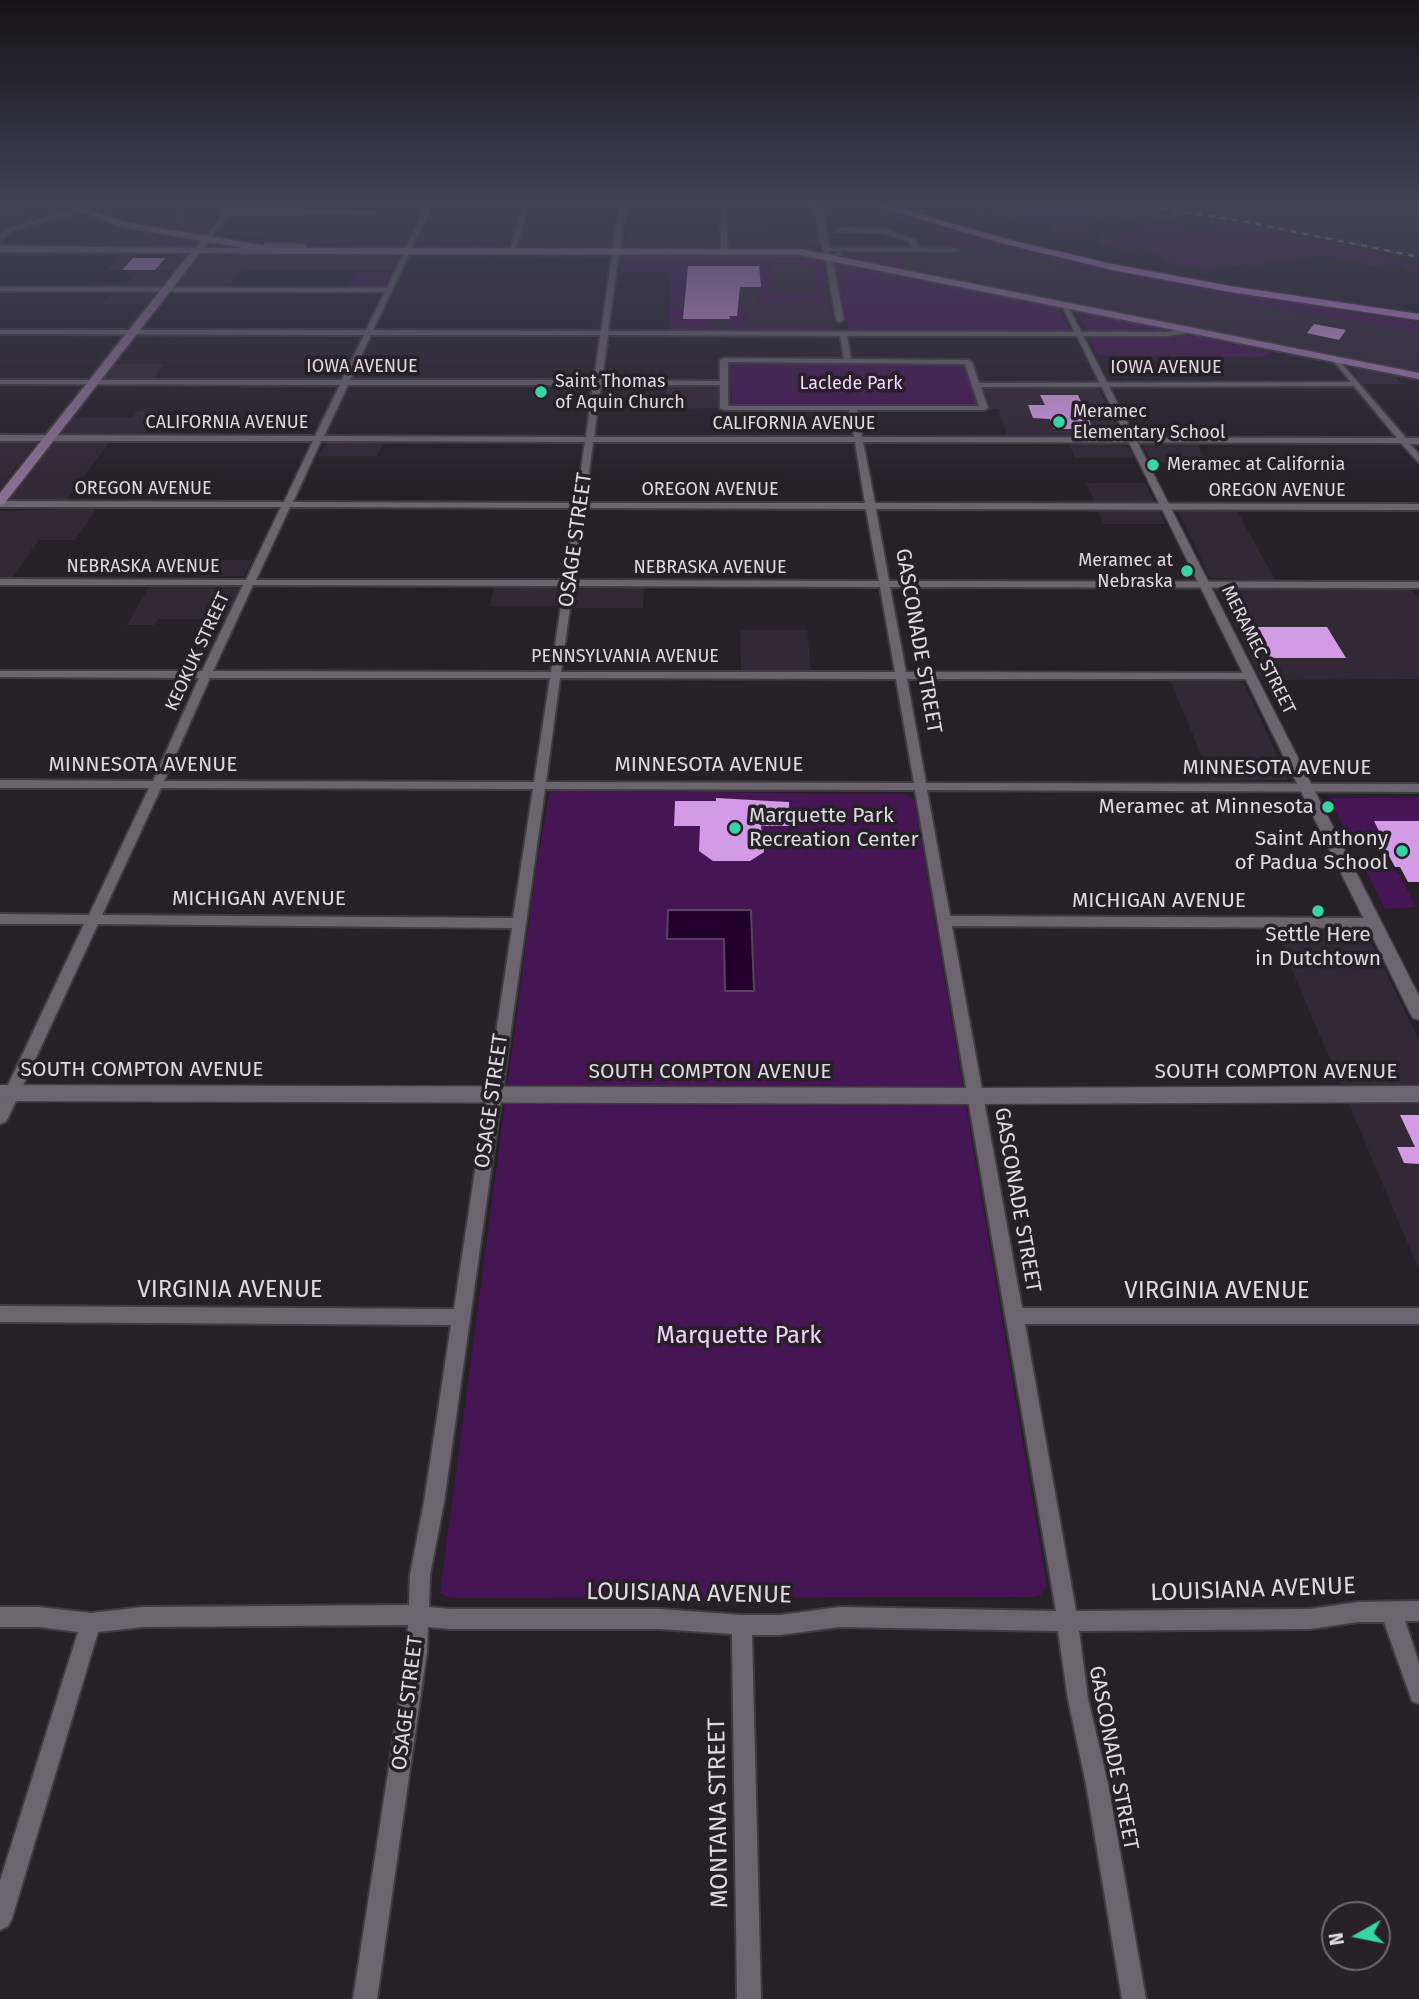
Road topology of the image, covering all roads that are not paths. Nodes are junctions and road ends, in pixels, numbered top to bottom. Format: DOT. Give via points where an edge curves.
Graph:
graph roads {
  1 [pos="162,295"];
  2 [pos="387,295"];
  3 [pos="611,295"];
  4 [pos="835,295"];
  5 [pos="1025,295"];
  6 [pos="1272,295"];
  7 [pos="1327,295"];
  8 [pos="1063,304"];
  9 [pos="1419,309"];
  10 [pos="1419,317"];
  11 [pos="840,320"];
  12 [pos="1191,330"];
  13 [pos="0,332"];
  14 [pos="132,332"];
  15 [pos="371,332"];
  16 [pos="606,332"];
  17 [pos="843,332"];
  18 [pos="1078,334"];
  19 [pos="1336,359"];
  20 [pos="848,361"];
  21 [pos="1419,376"];
  22 [pos="0,382"];
  23 [pos="93,382"];
  24 [pos="346,383"];
  25 [pos="598,383"];
  26 [pos="724,383"];
  27 [pos="1103,384"];
  28 [pos="1356,384"];
  29 [pos="976,385"];
  30 [pos="853,408"];
  31 [pos="0,438"];
  32 [pos="49,438"];
  33 [pos="319,439"];
  34 [pos="590,440"];
  35 [pos="859,440"];
  36 [pos="1132,440"];
  37 [pos="1403,441"];
  38 [pos="1419,441"];
  39 [pos="1419,460"];
  40 [pos="0,502"];
  41 [pos="288,505"];
  42 [pos="580,505"];
  43 [pos="871,506"];
  44 [pos="1165,506"];
  45 [pos="1419,507"];
  46 [pos="0,582"];
  47 [pos="250,583"];
  48 [pos="569,583"];
  49 [pos="885,583"];
  50 [pos="1204,584"];
  51 [pos="1419,585"];
  52 [pos="0,674"];
  53 [pos="206,674"];
  54 [pos="556,675"];
  55 [pos="901,676"];
  56 [pos="1250,676"];
  57 [pos="0,784"];
  58 [pos="157,784"];
  59 [pos="921,785"];
  60 [pos="538,786"];
  61 [pos="1306,788"];
  62 [pos="1419,788"];
  63 [pos="0,919"];
  64 [pos="94,920"];
  65 [pos="945,921"];
  66 [pos="518,923"];
  67 [pos="1374,923"];
  68 [pos="1419,1013"];
  69 [pos="6,1093"];
  70 [pos="492,1094"];
  71 [pos="1419,1094"];
  72 [pos="976,1096"];
  73 [pos="0,1118"];
  74 [pos="0,1314"];
  75 [pos="1014,1316"];
  76 [pos="1419,1316"];
  77 [pos="461,1317"];
  78 [pos="1391,1611"];
  79 [pos="1419,1611"];
  80 [pos="418,1616"];
  81 [pos="0,1617"];
  82 [pos="1067,1621"];
  83 [pos="91,1623"];
  84 [pos="742,1625"];
  85 [pos="1419,1694"];
  86 [pos="0,1917"];
  87 [pos="365,1999"];
  88 [pos="749,1999"];
  89 [pos="1134,1999"];
  1 -- 14 [label="main road"];
  2 -- 15 [label="street, KEOKUK STREET"];
  3 -- 16 [label="street, OSAGE STREET"];
  4 -- 11 [label="street"];
  5 -- 8 [label="main road"];
  6 -- 10 [label="highway"];
  7 -- 9 [label="highway"];
  8 -- 12 [label="main road"];
  8 -- 18 [label="street, MERAMEC STREET"];
  12 -- 18 [label="street"];
  12 -- 19 [label="main road"];
  13 -- 14 [label="street"];
  14 -- 15 [label="street"];
  14 -- 23 [label="main road"];
  15 -- 16 [label="street"];
  15 -- 24 [label="street, KEOKUK STREET"];
  16 -- 17 [label="street"];
  16 -- 25 [label="street, OSAGE STREET"];
  17 -- 18 [label="street"];
  17 -- 20 [label="street"];
  18 -- 27 [label="street, MERAMEC STREET"];
  19 -- 21 [label="main road"];
  19 -- 28 [label="street"];
  20 -- 26 [label="street" via="724,360"];
  20 -- 29 [label="street" via="968,362"];
  22 -- 23 [label="street, IOWA AVENUE"];
  23 -- 24 [label="street, IOWA AVENUE"];
  23 -- 32 [label="main road"];
  24 -- 25 [label="street, IOWA AVENUE"];
  24 -- 33 [label="street, KEOKUK STREET"];
  25 -- 26 [label="street, IOWA AVENUE"];
  25 -- 34 [label="street, OSAGE STREET"];
  26 -- 30 [label="street" via="724,408"];
  27 -- 28 [label="street, IOWA AVENUE"];
  27 -- 29 [label="street, IOWA AVENUE"];
  27 -- 36 [label="street, MERAMEC STREET"];
  28 -- 37 [label="street"];
  29 -- 30 [label="street" via="984,408"];
  30 -- 35 [label="street, GASCONADE STREET"];
  31 -- 32 [label="street, CALIFORNIA AVENUE"];
  32 -- 33 [label="street, CALIFORNIA AVENUE"];
  32 -- 40 [label="main road"];
  33 -- 34 [label="street, CALIFORNIA AVENUE"];
  33 -- 41 [label="street, KEOKUK STREET"];
  34 -- 35 [label="street, CALIFORNIA AVENUE"];
  34 -- 42 [label="street, OSAGE STREET"];
  35 -- 36 [label="street, CALIFORNIA AVENUE"];
  35 -- 43 [label="street, GASCONADE STREET"];
  36 -- 37 [label="street, CALIFORNIA AVENUE"];
  36 -- 44 [label="street, MERAMEC STREET"];
  37 -- 38 [label="street, CALIFORNIA AVENUE"];
  37 -- 39 [label="street"];
  40 -- 41 [label="street, OREGON AVENUE"];
  41 -- 42 [label="street, OREGON AVENUE"];
  41 -- 47 [label="street, KEOKUK STREET"];
  42 -- 43 [label="street, OREGON AVENUE"];
  42 -- 48 [label="street, OSAGE STREET"];
  43 -- 44 [label="street, OREGON AVENUE"];
  43 -- 49 [label="street, GASCONADE STREET"];
  44 -- 45 [label="street, OREGON AVENUE"];
  44 -- 50 [label="street, MERAMEC STREET"];
  46 -- 47 [label="street, NEBRASKA AVENUE"];
  47 -- 48 [label="street, NEBRASKA AVENUE"];
  47 -- 53 [label="street, KEOKUK STREET"];
  48 -- 49 [label="street, NEBRASKA AVENUE"];
  48 -- 54 [label="street, OSAGE STREET"];
  49 -- 50 [label="street, NEBRASKA AVENUE"];
  49 -- 55 [label="street, GASCONADE STREET"];
  50 -- 51 [label="street, NEBRASKA AVENUE"];
  50 -- 56 [label="street, MERAMEC STREET"];
  52 -- 53 [label="street, PENNSYLVANIA AVENUE"];
  53 -- 54 [label="street, PENNSYLVANIA AVENUE"];
  53 -- 58 [label="street, KEOKUK STREET"];
  54 -- 55 [label="street, PENNSYLVANIA AVENUE"];
  54 -- 60 [label="street, OSAGE STREET"];
  55 -- 56 [label="street, PENNSYLVANIA AVENUE"];
  55 -- 59 [label="street, GASCONADE STREET"];
  56 -- 61 [label="street, MERAMEC STREET"];
  57 -- 58 [label="street, MINNESOTA AVENUE"];
  58 -- 60 [label="street, MINNESOTA AVENUE"];
  58 -- 64 [label="street, KEOKUK STREET"];
  59 -- 60 [label="street, MINNESOTA AVENUE"];
  59 -- 61 [label="street, MINNESOTA AVENUE"];
  59 -- 65 [label="street, GASCONADE STREET"];
  60 -- 66 [label="street, OSAGE STREET"];
  61 -- 62 [label="street, MINNESOTA AVENUE"];
  61 -- 67 [label="street, MERAMEC STREET"];
  63 -- 64 [label="street, MICHIGAN AVENUE"];
  64 -- 66 [label="street, MICHIGAN AVENUE"];
  64 -- 69 [label="street, KEOKUK STREET"];
  65 -- 67 [label="street, MICHIGAN AVENUE"];
  65 -- 72 [label="street, GASCONADE STREET"];
  66 -- 70 [label="street, OSAGE STREET"];
  67 -- 68 [label="street, MERAMEC STREET"];
  69 -- 70 [label="street, SOUTH COMPTON AVENUE"];
  69 -- 73 [label="street, KEOKUK STREET"];
  70 -- 72 [label="street, SOUTH COMPTON AVENUE"];
  70 -- 77 [label="street, OSAGE STREET"];
  71 -- 72 [label="street, SOUTH COMPTON AVENUE"];
  72 -- 75 [label="street, GASCONADE STREET"];
  74 -- 77 [label="street, VIRGINIA AVENUE"];
  75 -- 76 [label="street, VIRGINIA AVENUE"];
  75 -- 82 [label="street, GASCONADE STREET"];
  77 -- 80 [label="street, OSAGE STREET" via="420,1575"];
  78 -- 79 [label="street, LOUISIANA AVENUE"];
  78 -- 82 [label="street, LOUISIANA AVENUE" via="1310,1619"];
  78 -- 85 [label="street"];
  80 -- 83 [label="street, LOUISIANA AVENUE" via="143,1617"];
  80 -- 84 [label="street, LOUISIANA AVENUE" via="660,1619"];
  80 -- 87 [label="street, OSAGE STREET" via="417,1651"];
  81 -- 83 [label="street, LOUISIANA AVENUE"];
  82 -- 84 [label="street, LOUISIANA AVENUE" via="839,1618"];
  82 -- 89 [label="street, GASCONADE STREET" via="1077,1699 1097,1784"];
  83 -- 86 [label="street"];
  84 -- 88 [label="street, MONTANA STREET"];
}
